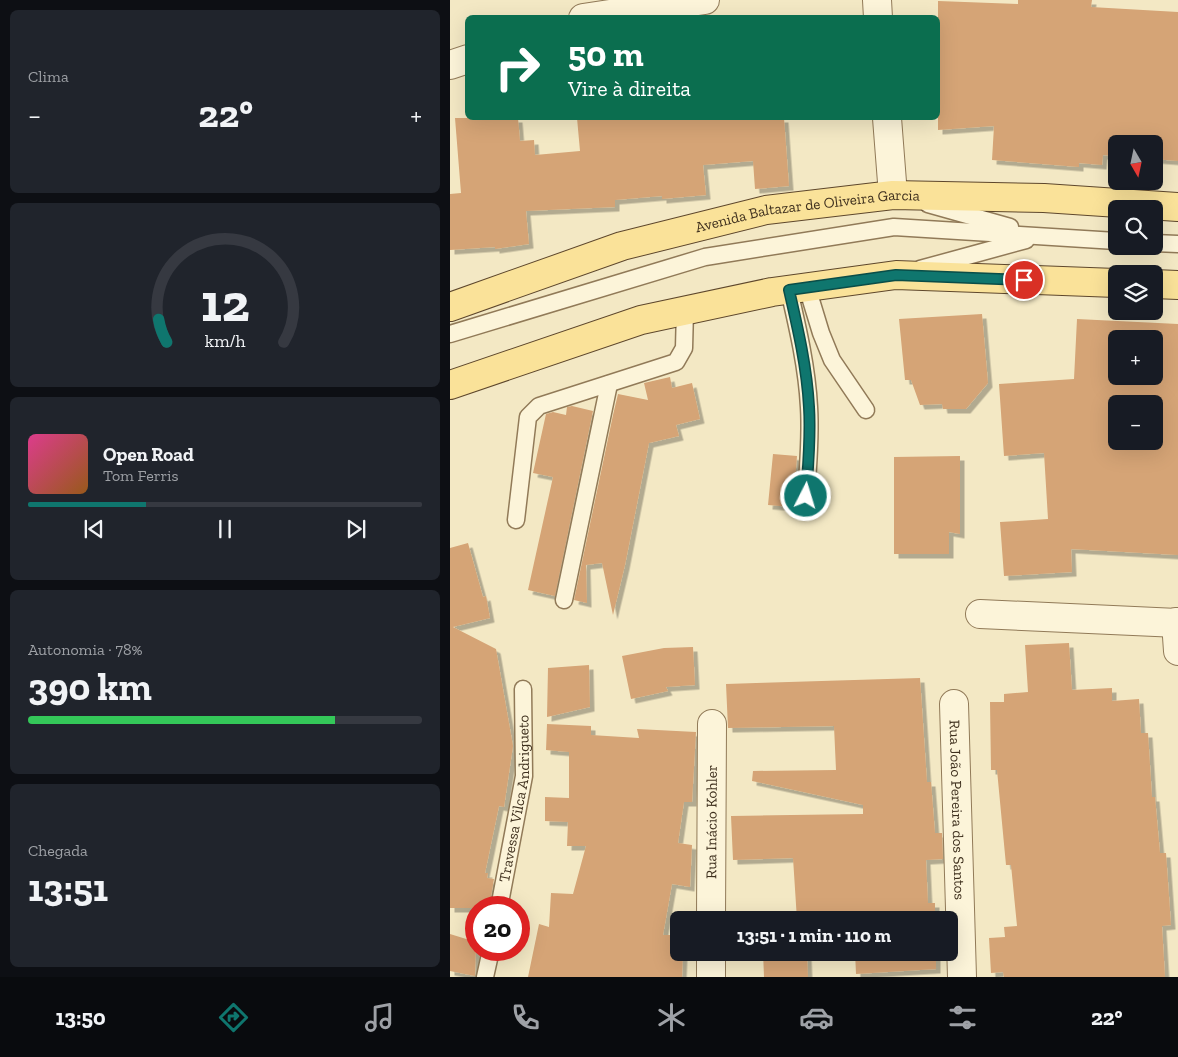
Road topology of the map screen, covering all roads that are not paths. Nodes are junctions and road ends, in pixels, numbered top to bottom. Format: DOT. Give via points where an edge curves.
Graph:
graph roads {
  1 [pos="705,0"];
  2 [pos="877,0"];
  3 [pos="603,15"];
  4 [pos="878,15"];
  5 [pos="465,60"];
  6 [pos="450,65"];
  7 [pos="887,120"];
  8 [pos="893,195"];
  9 [pos="1178,207"];
  10 [pos="1041,236"];
  11 [pos="1108,240"];
  12 [pos="1163,243"];
  13 [pos="1178,244"];
  14 [pos="896,275"];
  15 [pos="1108,283"];
  16 [pos="1163,284"];
  17 [pos="1178,285"];
  18 [pos="798,289"];
  19 [pos="450,307"];
  20 [pos="685,310"];
  21 [pos="450,334"];
  22 [pos="609,384"];
  23 [pos="450,385"];
  24 [pos="866,410"];
  25 [pos="806,496"];
  26 [pos="516,520"];
  27 [pos="564,600"];
  28 [pos="980,614"];
  29 [pos="1177,623"];
  30 [pos="1178,651"];
  31 [pos="523,689"];
  32 [pos="954,704"];
  33 [pos="712,724"];
  34 [pos="501,896"];
  35 [pos="711,911"];
  36 [pos="489,961"];
  37 [pos="711,961"];
  38 [pos="485,977"];
  39 [pos="711,977"];
  40 [pos="962,977"];
  1 -- 3 [label="street"];
  2 -- 4 [label="street"];
  5 -- 6 [label="street"];
  7 -- 8 [label="street"];
  8 -- 9 [label="main road, Avenida Baltazar de Oliveira Garcia" via="1044,198"];
  8 -- 10 [label="lane"];
  8 -- 19 [label="main road, Avenida Baltazar de Oliveira Garcia" via="766,210 622,246"];
  10 -- 11 [label="lane"];
  10 -- 14 [label="lane"];
  10 -- 21 [label="lane" via="894,227 705,257"];
  12 -- 13 [label="lane"];
  14 -- 15 [label="main road"];
  14 -- 18 [label="main road"];
  16 -- 17 [label="main road"];
  18 -- 20 [label="main road"];
  18 -- 24 [label="lane" via="832,360"];
  18 -- 25 [label="lane" via="809,406"];
  20 -- 22 [label="lane" via="684,348 676,362"];
  20 -- 23 [label="main road" via="641,320"];
  22 -- 26 [label="lane" via="539,406 528,417"];
  22 -- 27 [label="lane"];
  28 -- 29 [label="street"];
  29 -- 30 [label="street"];
  31 -- 34 [label="lane, Travessa Vilca Andrigueto" via="524,776"];
  32 -- 40 [label="street, Rua João Pereira dos Santos"];
  33 -- 35 [label="street, Rua Inácio Kohler"];
  36 -- 38 [label="lane"];
  37 -- 39 [label="street"];
}
